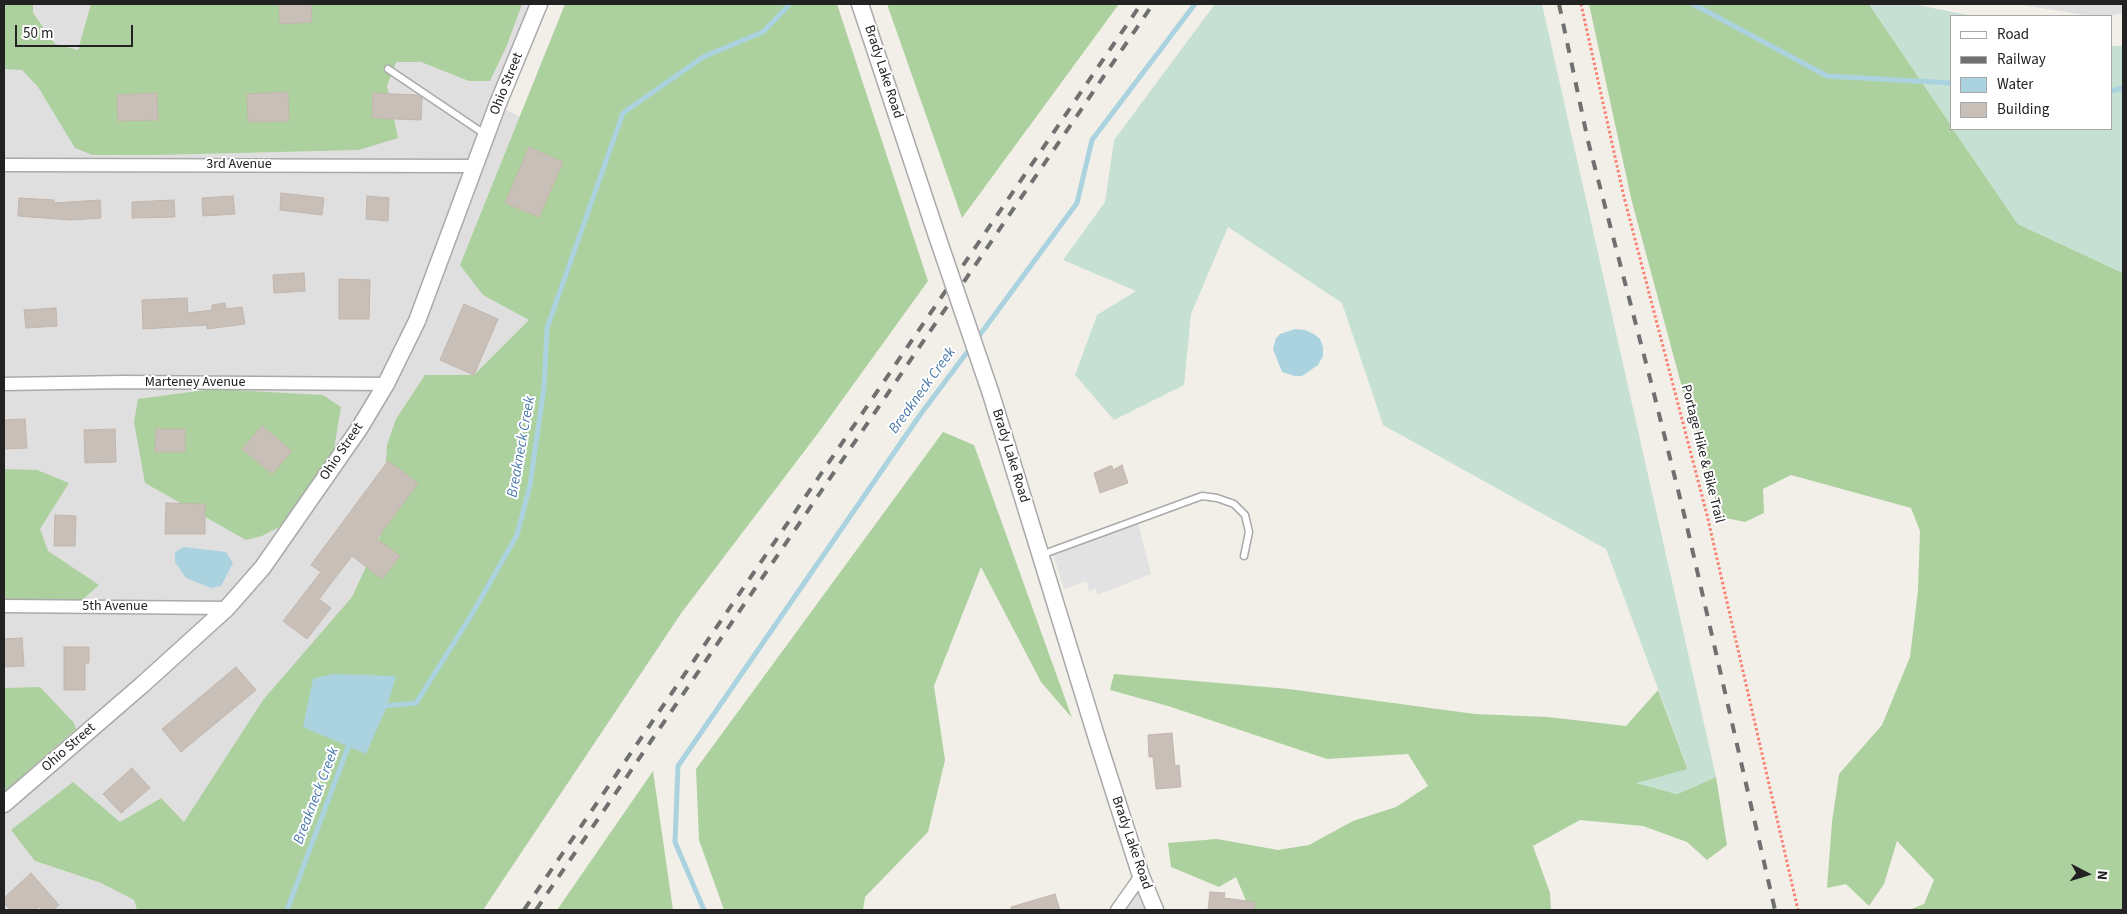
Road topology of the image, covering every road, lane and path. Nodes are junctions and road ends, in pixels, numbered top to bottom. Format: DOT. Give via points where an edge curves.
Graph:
graph roads {
  1 [pos="539,4"];
  2 [pos="860,4"];
  3 [pos="1581,4"];
  4 [pos="388,69"];
  5 [pos="487,136"];
  6 [pos="4,165"];
  7 [pos="475,166"];
  8 [pos="4,384"];
  9 [pos="386,384"];
  10 [pos="1041,555"];
  11 [pos="1244,556"];
  12 [pos="4,606"];
  13 [pos="227,608"];
  14 [pos="4,804"];
  15 [pos="1141,876"];
  16 [pos="1117,910"];
  17 [pos="1155,910"];
  18 [pos="1798,910"];
  1 -- 5 [label="street, Ohio Street"];
  2 -- 10 [label="street, Brady Lake Road, bridge" via="991,394"];
  3 -- 18 [label="path, Portage Hike & Bike Trail" via="1624,197 1707,515"];
  4 -- 5 [label="lane"];
  5 -- 7 [label="street, Ohio Street"];
  6 -- 7 [label="street, 3rd Avenue"];
  7 -- 9 [label="street, Ohio Street" via="417,321"];
  8 -- 9 [label="street, Marteney Avenue"];
  9 -- 13 [label="street, Ohio Street" via="299,517 263,567"];
  10 -- 11 [label="lane" via="1202,496 1234,504 1245,515 1249,532"];
  10 -- 15 [label="street, Brady Lake Road"];
  12 -- 13 [label="street, 5th Avenue"];
  13 -- 14 [label="street, Ohio Street"];
  15 -- 16 [label="street"];
  15 -- 17 [label="street, Brady Lake Road"];
}
